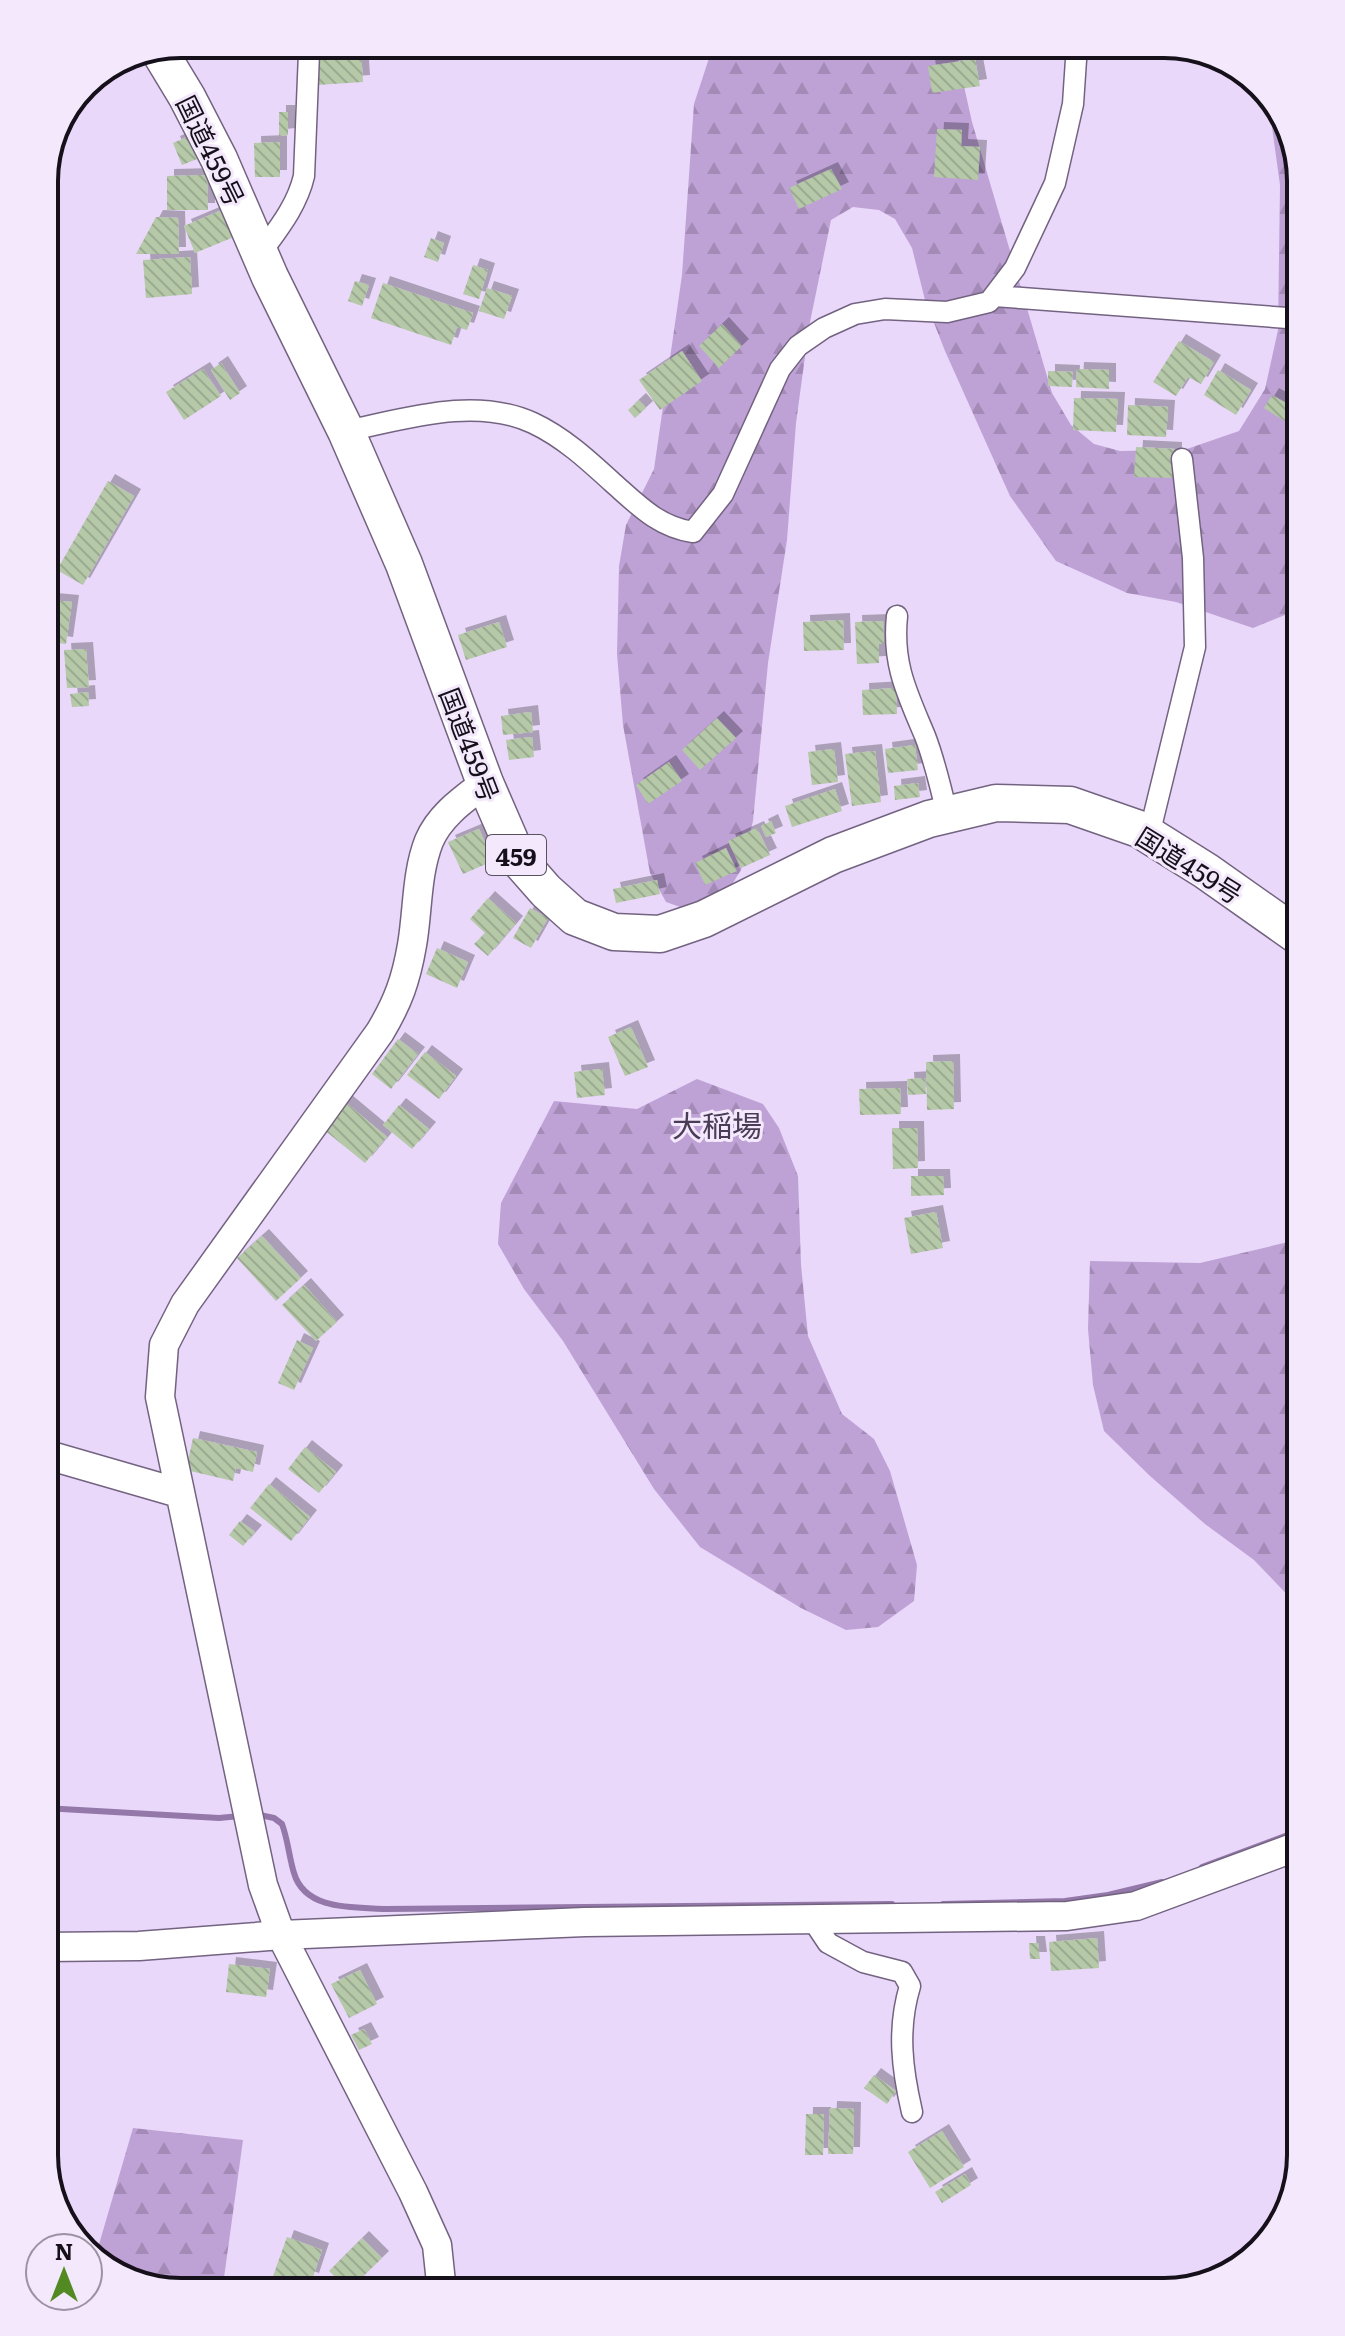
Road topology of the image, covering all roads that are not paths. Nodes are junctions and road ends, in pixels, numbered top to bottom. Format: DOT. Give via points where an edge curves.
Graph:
graph roads {
  1 [pos="309,58"];
  2 [pos="1076,58"];
  3 [pos="164,59"];
  4 [pos="260,254"];
  5 [pos="994,296"];
  6 [pos="1287,318"];
  7 [pos="346,431"];
  8 [pos="1182,459"];
  9 [pos="897,616"];
  10 [pos="485,783"];
  11 [pos="947,814"];
  12 [pos="1149,835"];
  13 [pos="1287,928"];
  14 [pos="58,1458"];
  15 [pos="179,1493"];
  16 [pos="1287,1850"];
  17 [pos="812,1919"];
  18 [pos="281,1935"];
  19 [pos="58,1947"];
  20 [pos="912,2112"];
  21 [pos="441,2278"];
  1 -- 4 [label="street" via="301,191"];
  2 -- 5 [label="street" via="1073,104 1055,183 1015,268"];
  3 -- 4 [label="highway, 国道459号 / 459" via="219,159"];
  4 -- 7 [label="highway, 国道459号 / 459"];
  5 -- 6 [label="street"];
  5 -- 7 [label="street" via="989,302 947,312 885,309 855,314 798,346 780,369 723,494 693,532 676,530 647,514 577,451 533,423 499,412 465,410"];
  7 -- 10 [label="highway, 国道459号 / 459" via="404,564"];
  8 -- 12 [label="street" via="1193,558 1195,647"];
  9 -- 11 [label="street" via="894,644 900,672 937,770"];
  10 -- 11 [label="highway, 国道459号 / 459" via="518,859 575,917 614,932 660,934 704,919 833,855"];
  10 -- 15 [label="street" via="446,814 430,839 399,1001 185,1304 164,1345 160,1397"];
  11 -- 12 [label="highway, 国道459号 / 459" via="996,803 1070,805"];
  12 -- 13 [label="highway, 国道459号 / 459"];
  14 -- 15 [label="street"];
  15 -- 18 [label="street" via="253,1847"];
  16 -- 17 [label="street" via="1136,1906 1067,1916"];
  17 -- 18 [label="street"];
  17 -- 20 [label="street" via="828,1943 863,1962 902,1972 910,1986 902,2011 902,2069"];
  18 -- 19 [label="street"];
  18 -- 21 [label="street" via="413,2192 437,2245"];
}
